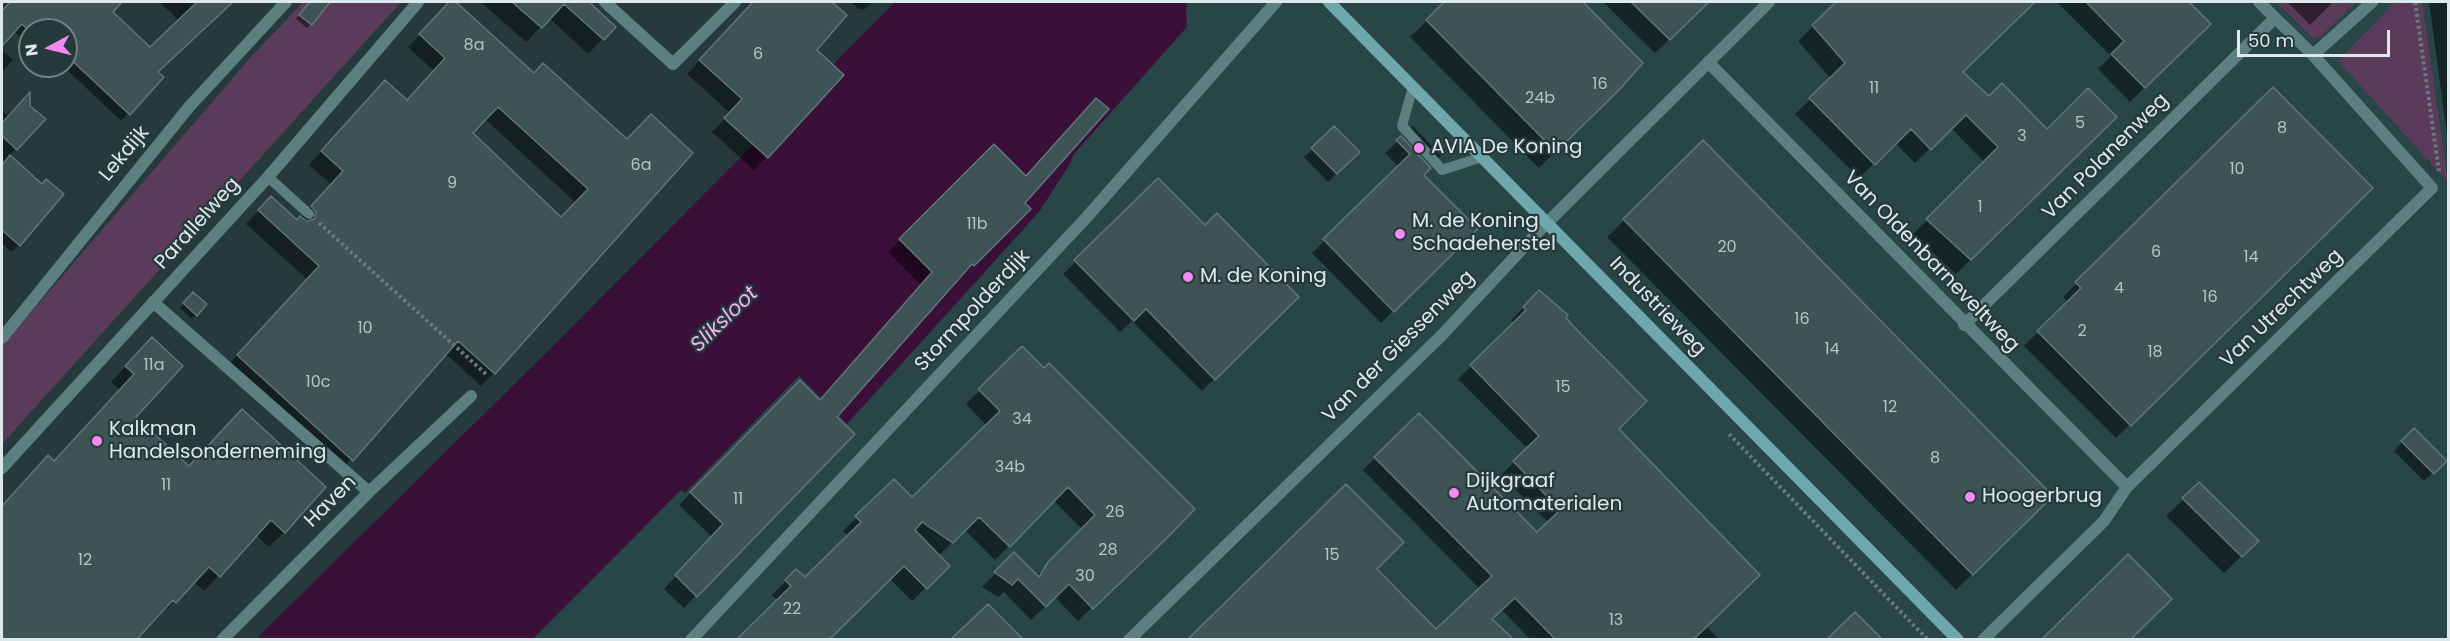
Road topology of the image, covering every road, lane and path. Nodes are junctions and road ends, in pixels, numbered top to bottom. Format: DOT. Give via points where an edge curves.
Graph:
graph roads {
  1 [pos="286,2"];
  2 [pos="418,2"];
  3 [pos="604,2"];
  4 [pos="735,2"];
  5 [pos="1276,2"];
  6 [pos="1329,2"];
  7 [pos="1769,2"];
  8 [pos="2259,2"];
  9 [pos="2372,2"];
  10 [pos="2415,2"];
  11 [pos="2275,18"];
  12 [pos="2313,55"];
  13 [pos="1708,62"];
  14 [pos="1413,87"];
  15 [pos="1482,157"];
  16 [pos="268,177"];
  17 [pos="2432,188"];
  18 [pos="309,214"];
  19 [pos="1547,223"];
  20 [pos="153,302"];
  21 [pos="1964,325"];
  22 [pos="2,338"];
  23 [pos="487,375"];
  24 [pos="471,396"];
  25 [pos="2,468"];
  26 [pos="2127,487"];
  27 [pos="369,492"];
  28 [pos="222,639"];
  29 [pos="692,639"];
  30 [pos="1129,639"];
  31 [pos="1958,639"];
  32 [pos="1983,639"];
  1 -- 22 [label="street, Lekdijk" via="189,107"];
  2 -- 16 [label="street, Parallelweg"];
  3 -- 4 [label="street" via="673,64"];
  5 -- 29 [label="street, Stormpolderdijk" via="1086,218"];
  6 -- 14 [label="street, Industrieweg"];
  7 -- 13 [label="street, Van der Giessenweg"];
  8 -- 11 [label="street"];
  9 -- 12 [label="street"];
  10 -- 17 [label="path" via="2439,172"];
  11 -- 12 [label="street"];
  11 -- 21 [label="street, Van Polanenweg"];
  12 -- 17 [label="street"];
  13 -- 19 [label="street, Van der Giessenweg"];
  13 -- 21 [label="street, Van Oldenbarneveltweg"];
  14 -- 15 [label="street, Industrieweg"];
  14 -- 15 [label="lane" via="1402,126 1442,170"];
  15 -- 19 [label="street, Industrieweg"];
  16 -- 18 [label="lane"];
  16 -- 20 [label="street, Parallelweg"];
  17 -- 26 [label="street, Van Utrechtweg"];
  18 -- 23 [label="path"];
  19 -- 30 [label="street, Van der Giessenweg" via="1442,335"];
  19 -- 31 [label="street, Industrieweg"];
  20 -- 25 [label="street, Parallelweg"];
  20 -- 27 [label="street"];
  21 -- 26 [label="street, Van Oldenbarneveltweg"];
  24 -- 27 [label="street, Haven"];
  26 -- 32 [label="street, Van Utrechtweg" via="2104,521"];
  27 -- 28 [label="street, Haven"];
}
